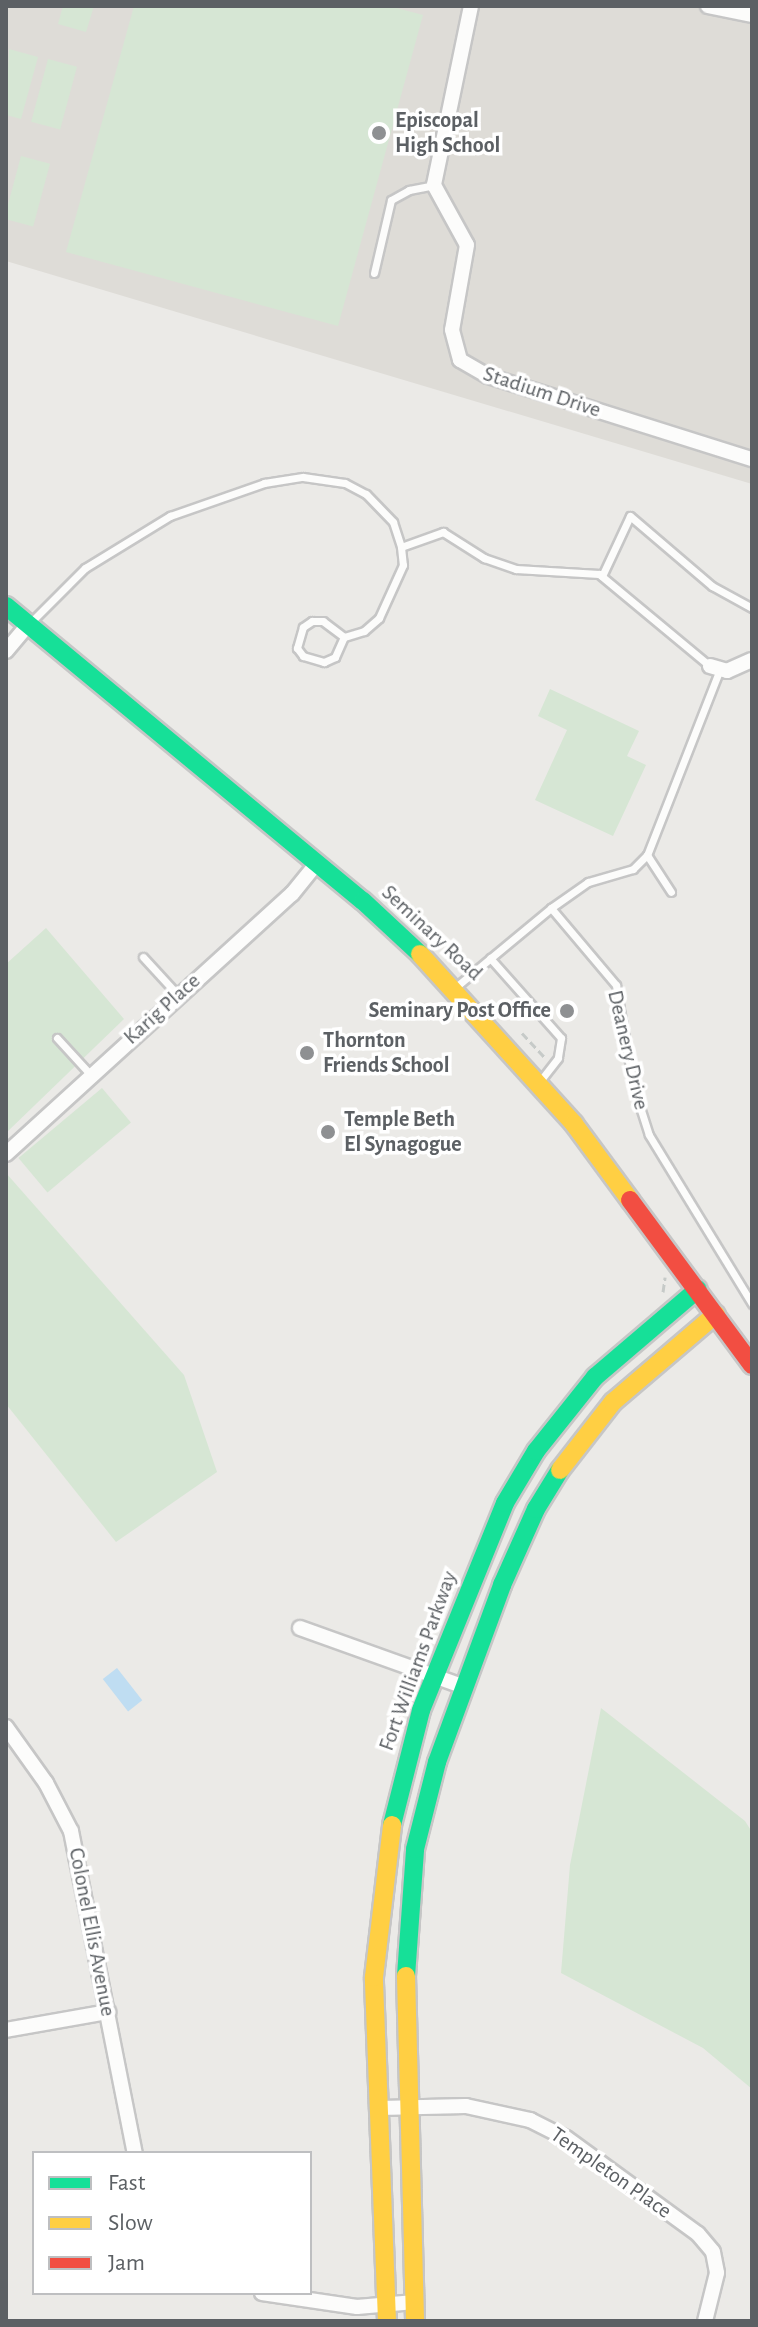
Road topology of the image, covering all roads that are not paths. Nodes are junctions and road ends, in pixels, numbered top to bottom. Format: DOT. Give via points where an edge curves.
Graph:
graph roads {
  1 [pos="471,6"];
  2 [pos="708,6"];
  3 [pos="752,15"];
  4 [pos="434,185"];
  5 [pos="374,273"];
  6 [pos="752,459"];
  7 [pos="401,547"];
  8 [pos="602,576"];
  9 [pos="6,606"];
  10 [pos="752,608"];
  11 [pos="28,625"];
  12 [pos="344,637"];
  13 [pos="6,651"];
  14 [pos="752,660"];
  15 [pos="715,668"];
  16 [pos="647,855"];
  17 [pos="317,863"];
  18 [pos="671,892"];
  19 [pos="551,908"];
  20 [pos="143,957"];
  21 [pos="490,958"];
  22 [pos="455,987"];
  23 [pos="178,995"];
  24 [pos="57,1038"];
  25 [pos="90,1074"];
  26 [pos="540,1082"];
  27 [pos="6,1154"];
  28 [pos="698,1289"];
  29 [pos="752,1304"];
  30 [pos="716,1314"];
  31 [pos="752,1365"];
  32 [pos="300,1628"];
  33 [pos="433,1676"];
  34 [pos="462,1686"];
  35 [pos="6,1727"];
  36 [pos="108,2012"];
  37 [pos="6,2030"];
  38 [pos="411,2107"];
  39 [pos="380,2108"];
  40 [pos="135,2151"];
  41 [pos="273,2295"];
  42 [pos="387,2312"];
  43 [pos="415,2312"];
  44 [pos="705,2321"];
  1 -- 4 [label="street"];
  2 -- 3 [label="street"];
  4 -- 5 [label="lane" via="391,200"];
  4 -- 6 [label="street, Stadium Drive" via="467,245 452,330 453,346 470,369"];
  7 -- 8 [label="lane" via="443,532 484,558 516,569"];
  7 -- 11 [label="lane" via="383,508 345,483 303,477 264,483 170,516 125,543 85,568"];
  7 -- 12 [label="lane" via="403,565 387,608 364,631"];
  8 -- 10 [label="lane" via="630,516 712,586"];
  8 -- 15 [label="lane"];
  9 -- 11 [label="street, Seminary Road"];
  11 -- 13 [label="street"];
  11 -- 17 [label="street, Seminary Road"];
  12 -- 12 [label="lane" via="323,621 312,621 303,627 297,648 303,656 324,662 335,657"];
  14 -- 15 [label="street"];
  15 -- 16 [label="lane"];
  16 -- 18 [label="lane"];
  16 -- 19 [label="lane" via="633,869 588,882"];
  17 -- 22 [label="street, Seminary Road"];
  17 -- 23 [label="street, Karig Place" via="292,894"];
  19 -- 21 [label="lane"];
  19 -- 29 [label="lane, Deanery Drive" via="616,985 633,1085 649,1135"];
  20 -- 23 [label="lane"];
  21 -- 22 [label="lane"];
  21 -- 26 [label="lane" via="561,1038 558,1058"];
  22 -- 26 [label="street, Seminary Road"];
  23 -- 25 [label="street, Karig Place"];
  24 -- 25 [label="lane"];
  25 -- 27 [label="street, Karig Place"];
  26 -- 28 [label="street, Seminary Road"];
  28 -- 30 [label="street, Seminary Road"];
  28 -- 33 [label="street, Fort Williams Parkway" via="595,1377 536,1451 505,1503"];
  30 -- 31 [label="street, Seminary Road"];
  30 -- 34 [label="street" via="613,1402 569,1456 536,1509"];
  32 -- 33 [label="street"];
  33 -- 34 [label="street"];
  33 -- 39 [label="street, Fort Williams Parkway" via="402,1779 379,1903 374,1977"];
  34 -- 38 [label="street" via="425,1805 409,1899 404,1998"];
  35 -- 36 [label="street, Colonel Ellis Avenue" via="46,1783 71,1831"];
  36 -- 37 [label="street"];
  36 -- 40 [label="street, Colonel Ellis Avenue"];
  38 -- 39 [label="street, Templeton Place"];
  38 -- 43 [label="street"];
  38 -- 44 [label="street, Templeton Place" via="466,2106 530,2120 612,2170 713,2252 717,2273"];
  39 -- 42 [label="street, Fort Williams Parkway"];
  41 -- 42 [label="street"];
  42 -- 43 [label="street"];
}
